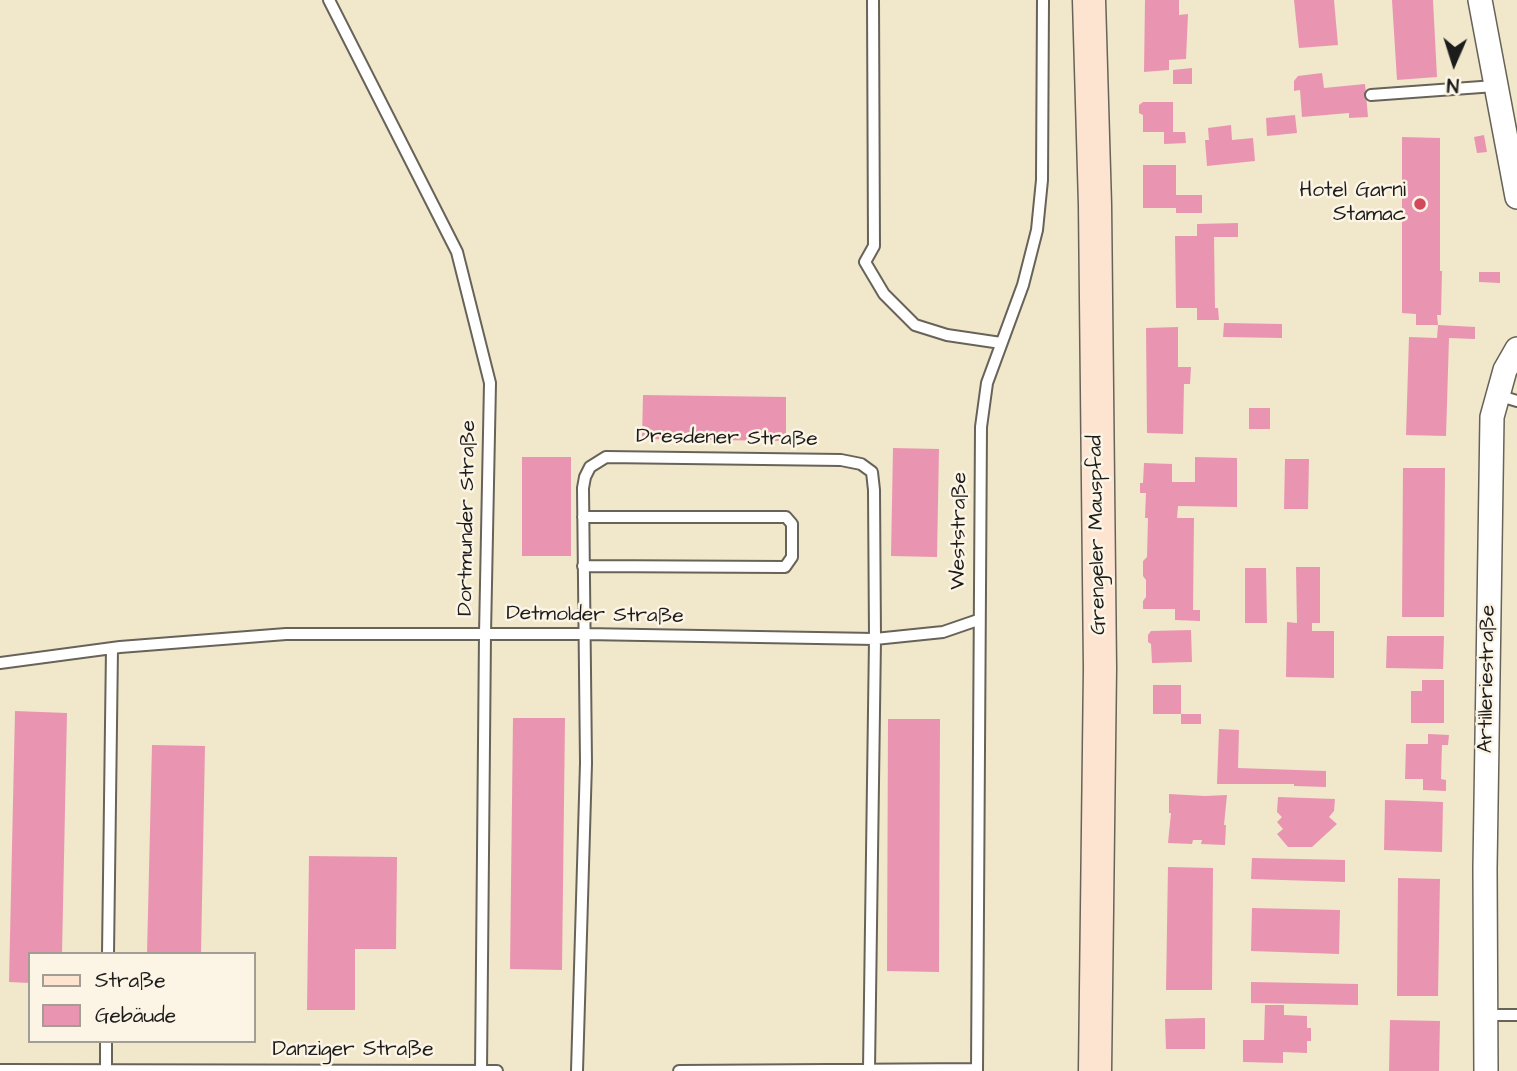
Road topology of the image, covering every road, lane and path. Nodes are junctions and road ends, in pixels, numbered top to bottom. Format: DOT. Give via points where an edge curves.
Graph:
graph roads {
  1 [pos="328,0"];
  2 [pos="873,0"];
  3 [pos="1043,0"];
  4 [pos="1088,0"];
  5 [pos="1480,0"];
  6 [pos="1495,86"];
  7 [pos="1371,95"];
  8 [pos="1517,197"];
  9 [pos="1001,343"];
  10 [pos="1517,349"];
  11 [pos="1507,398"];
  12 [pos="583,517"];
  13 [pos="583,566"];
  14 [pos="978,620"];
  15 [pos="485,634"];
  16 [pos="585,634"];
  17 [pos="875,639"];
  18 [pos="112,648"];
  19 [pos="0,663"];
  20 [pos="108,952"];
  21 [pos="1487,1015"];
  22 [pos="1517,1015"];
  23 [pos="106,1043"];
  24 [pos="869,1069"];
  25 [pos="0,1070"];
  26 [pos="106,1070"];
  27 [pos="143,1070"];
  28 [pos="852,1070"];
  29 [pos="977,1070"];
  30 [pos="276,1071"];
  31 [pos="481,1071"];
  32 [pos="496,1071"];
  33 [pos="578,1071"];
  34 [pos="678,1071"];
  35 [pos="1095,1071"];
  36 [pos="1486,1071"];
  1 -- 15 [label="lane, Dortmunder Straße" via="457,252 475,320 490,383"];
  2 -- 9 [label="lane" via="874,246 865,262 884,294 915,325"];
  3 -- 9 [label="lane, Weststraße" via="1042,180 1037,230"];
  4 -- 35 [label="main road, Grengeler Mauspfad" via="1100,668"];
  5 -- 6 [label="street"];
  6 -- 7 [label="lane"];
  6 -- 8 [label="street"];
  9 -- 14 [label="lane, Weststraße" via="987,383 981,427"];
  10 -- 11 [label="street, Artilleriestraße" via="1505,370"];
  11 -- 21 [label="street, Artilleriestraße" via="1492,417"];
  12 -- 13 [label="lane, Dresdener Straße"];
  12 -- 13 [label="lane" via="786,517 792,524 792,557 785,567"];
  12 -- 17 [label="lane, Dresdener Straße" via="584,477 606,457 861,464 872,472 874,490"];
  13 -- 16 [label="lane, Dresdener Straße"];
  14 -- 17 [label="lane, Detmolder Straße" via="943,632"];
  14 -- 29 [label="lane, Weststraße"];
  15 -- 16 [label="lane, Detmolder Straße"];
  15 -- 18 [label="lane, Detmolder Straße" via="286,634"];
  15 -- 31 [label="lane, Dortmunder Straße"];
  16 -- 17 [label="lane, Detmolder Straße"];
  16 -- 33 [label="lane, Dresdener Straße"];
  17 -- 24 [label="lane, Dresdener Straße"];
  18 -- 19 [label="lane, Detmolder Straße"];
  18 -- 20 [label="lane"];
  21 -- 22 [label="lane"];
  21 -- 36 [label="street, Artilleriestraße"];
  23 -- 26 [label="lane"];
  24 -- 28 [label="lane"];
  24 -- 29 [label="lane"];
  25 -- 26 [label="lane, Danziger Straße"];
  26 -- 27 [label="lane, Danziger Straße"];
  27 -- 30 [label="lane, Danziger Straße"];
  28 -- 34 [label="lane"];
  30 -- 31 [label="lane, Danziger Straße"];
  31 -- 32 [label="lane, Danziger Straße"];
}
